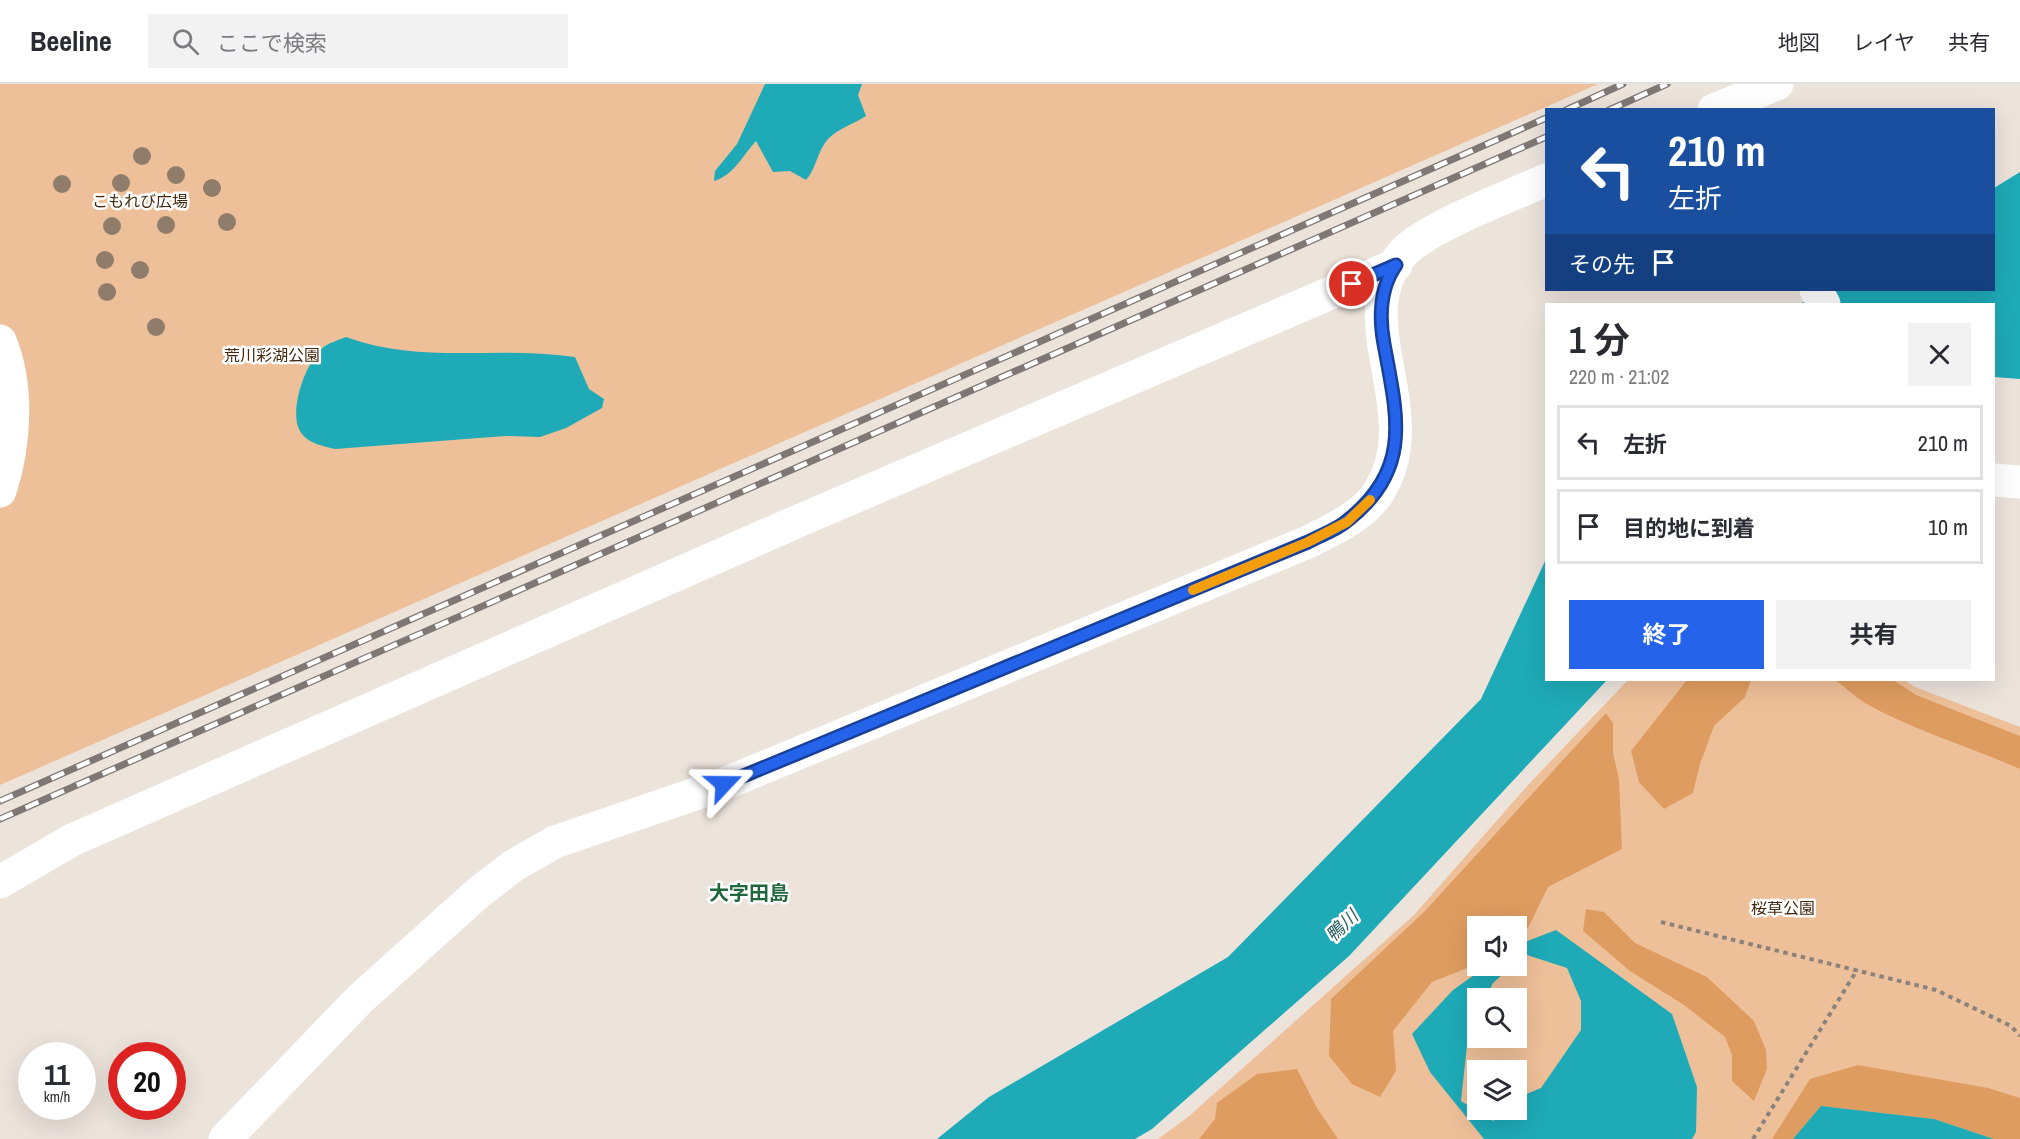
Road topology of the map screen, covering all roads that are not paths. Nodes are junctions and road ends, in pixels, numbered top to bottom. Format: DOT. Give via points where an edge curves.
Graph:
graph roads {
  1 [pos="1777,84"];
  2 [pos="1718,108"];
  3 [pos="1545,180"];
  4 [pos="1396,265"];
  5 [pos="0,341"];
  6 [pos="1995,480"];
  7 [pos="2020,482"];
  8 [pos="0,491"];
  9 [pos="0,882"];
  10 [pos="225,1139"];
  1 -- 2 [label="lane"];
  3 -- 4 [label="lane" via="1425,235 1404,252"];
  4 -- 9 [label="lane" via="814,514 72,840"];
  4 -- 10 [label="lane" via="1381,297 1381,326 1397,414 1394,455 1378,493 1347,522 1308,542 724,784 555,842 513,866 478,893 360,999"];
  5 -- 8 [label="lane" via="13,387 11,436"];
  6 -- 7 [label="lane"];
}
